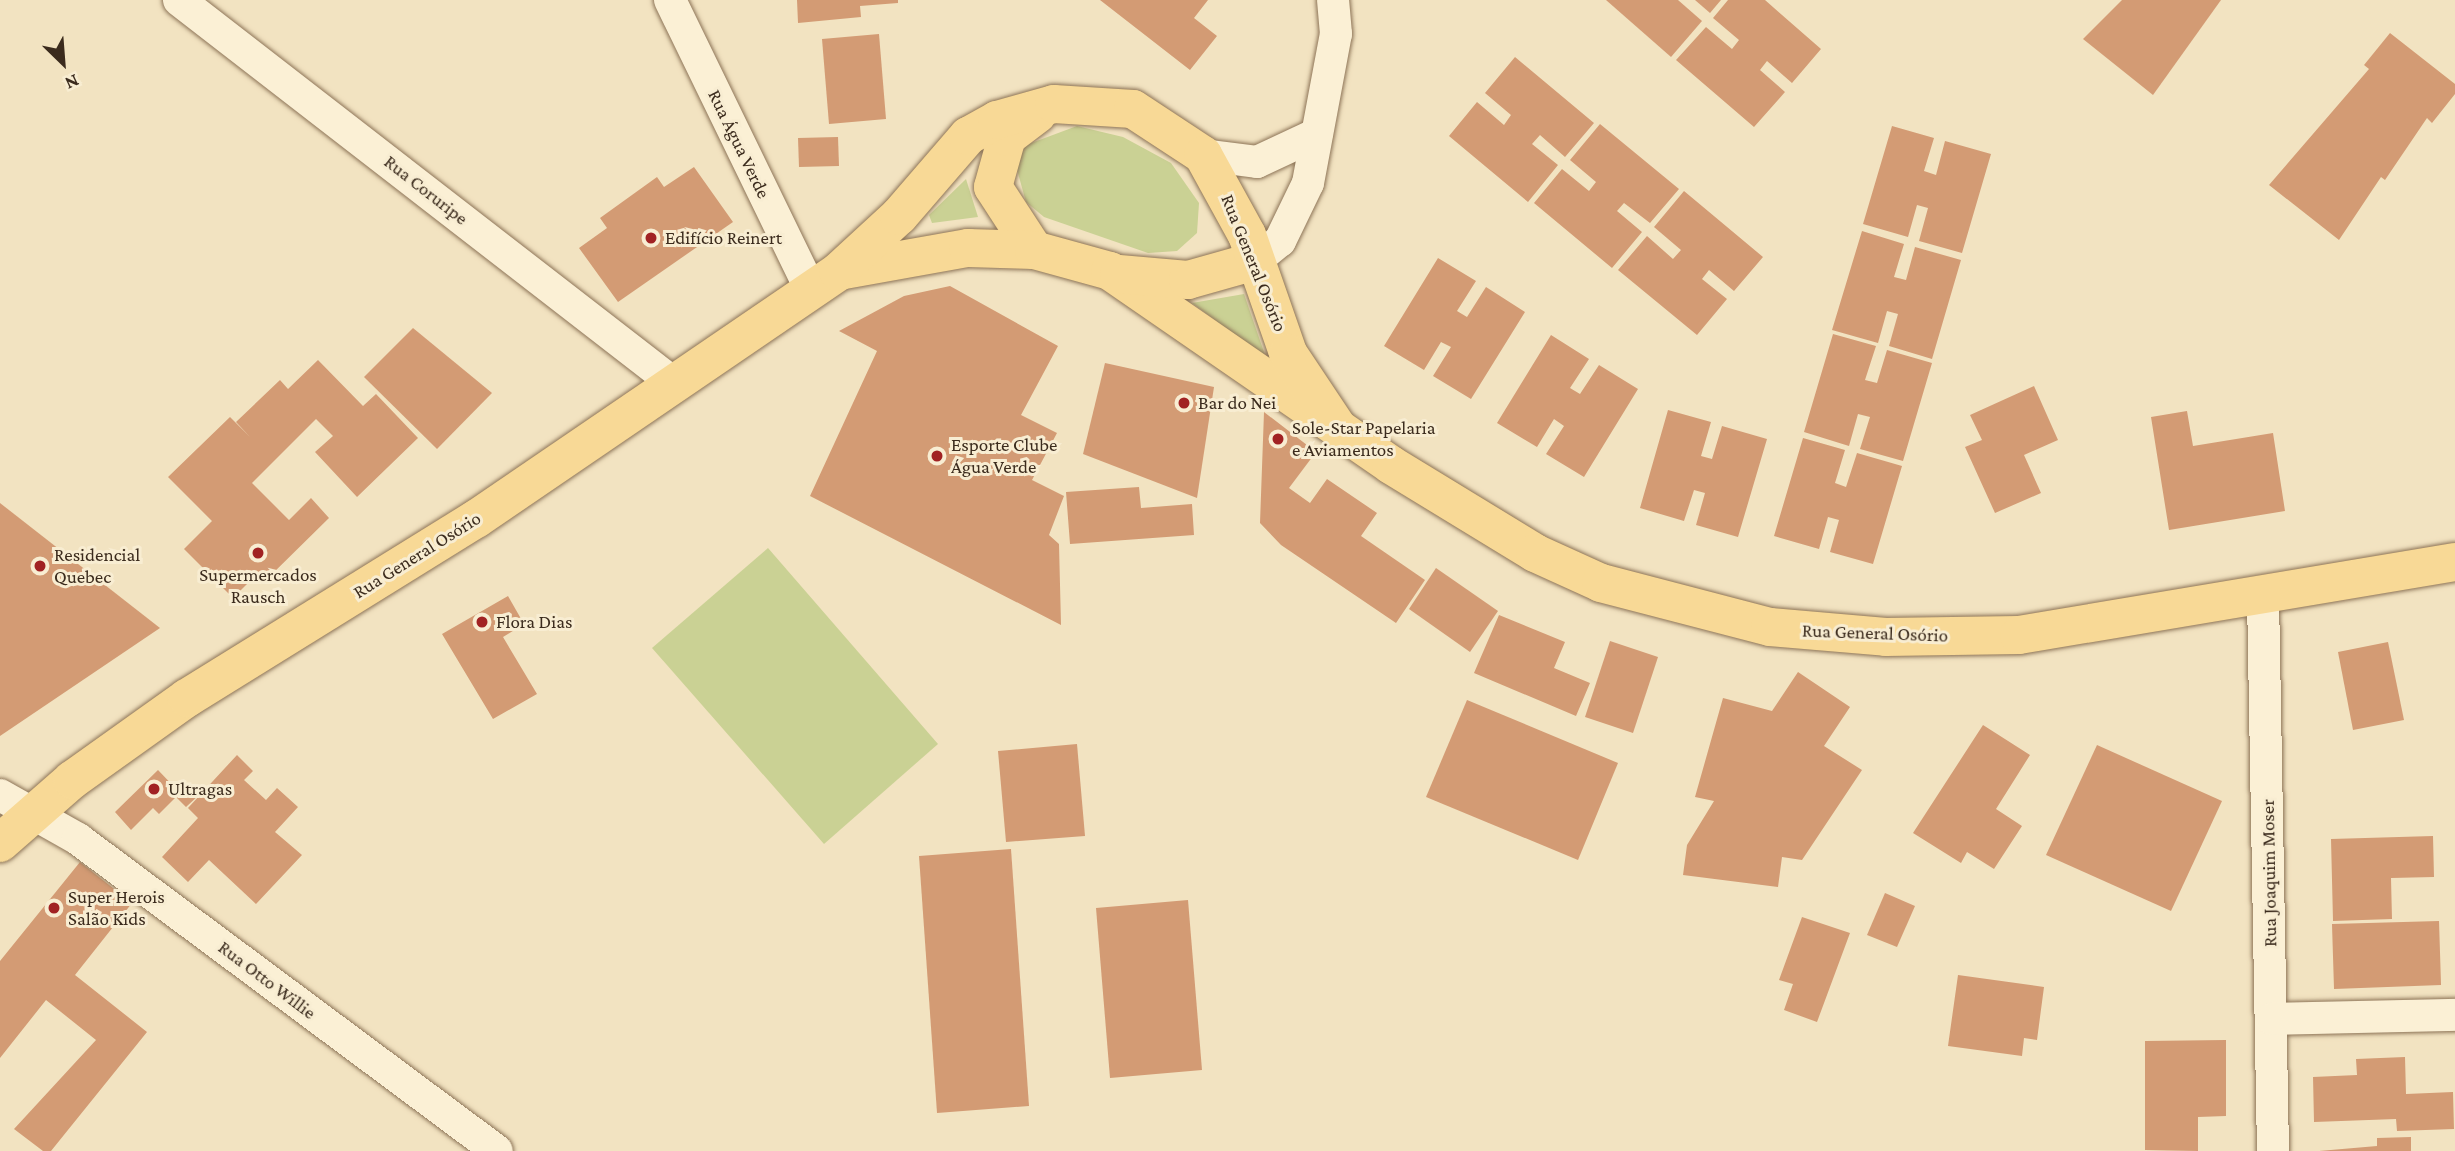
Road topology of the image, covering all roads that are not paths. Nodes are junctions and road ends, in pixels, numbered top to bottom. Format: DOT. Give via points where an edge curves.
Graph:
graph roads {
  1 [pos="178,0"];
  2 [pos="670,0"];
  3 [pos="1333,0"];
  4 [pos="1054,104"];
  5 [pos="1317,134"];
  6 [pos="1203,155"];
  7 [pos="1234,206"];
  8 [pos="1034,250"];
  9 [pos="1255,261"];
  10 [pos="1110,271"];
  11 [pos="1208,276"];
  12 [pos="824,280"];
  13 [pos="672,382"];
  14 [pos="1338,428"];
  15 [pos="2455,562"];
  16 [pos="2263,596"];
  17 [pos="0,795"];
  18 [pos="35,812"];
  19 [pos="0,843"];
  20 [pos="2455,1015"];
  21 [pos="2272,1018"];
  22 [pos="496,1151"];
  23 [pos="2273,1151"];
  1 -- 13 [label="street, Rua Coruripe"];
  2 -- 12 [label="street, Rua Água Verde"];
  3 -- 5 [label="street" via="1336,34"];
  4 -- 6 [label="main road, Rua General Osório" via="1133,109"];
  4 -- 8 [label="main road" via="1007,137 996,160 993,187"];
  4 -- 12 [label="main road, Rua General Osório" via="997,120 968,136 899,216"];
  5 -- 6 [label="street" via="1257,162"];
  5 -- 9 [label="street" via="1298,212 1280,241"];
  6 -- 7 [label="main road, Rua General Osório"];
  7 -- 9 [label="main road, Rua General Osório"];
  7 -- 11 [label="main road" via="1226,246"];
  8 -- 10 [label="main road, Rua General Osório"];
  8 -- 12 [label="main road, Rua General Osório" via="912,253"];
  9 -- 11 [label="main road"];
  9 -- 14 [label="main road, Rua General Osório" via="1289,353"];
  10 -- 11 [label="main road" via="1166,280"];
  10 -- 14 [label="main road, Rua General Osório"];
  12 -- 13 [label="main road, Rua General Osório"];
  13 -- 18 [label="main road, Rua General Osório" via="476,519 187,698"];
  14 -- 16 [label="main road, Rua General Osório" via="1535,553 1601,583 1770,627 1886,637 2019,635"];
  15 -- 16 [label="main road, Rua General Osório"];
  16 -- 21 [label="street, Rua Joaquim Moser"];
  17 -- 18 [label="street, Rua Otto Willie"];
  18 -- 19 [label="main road, Rua General Osório"];
  18 -- 22 [label="street, Rua Otto Willie"];
  20 -- 21 [label="street"];
  21 -- 23 [label="street, Rua Joaquim Moser"];
}
